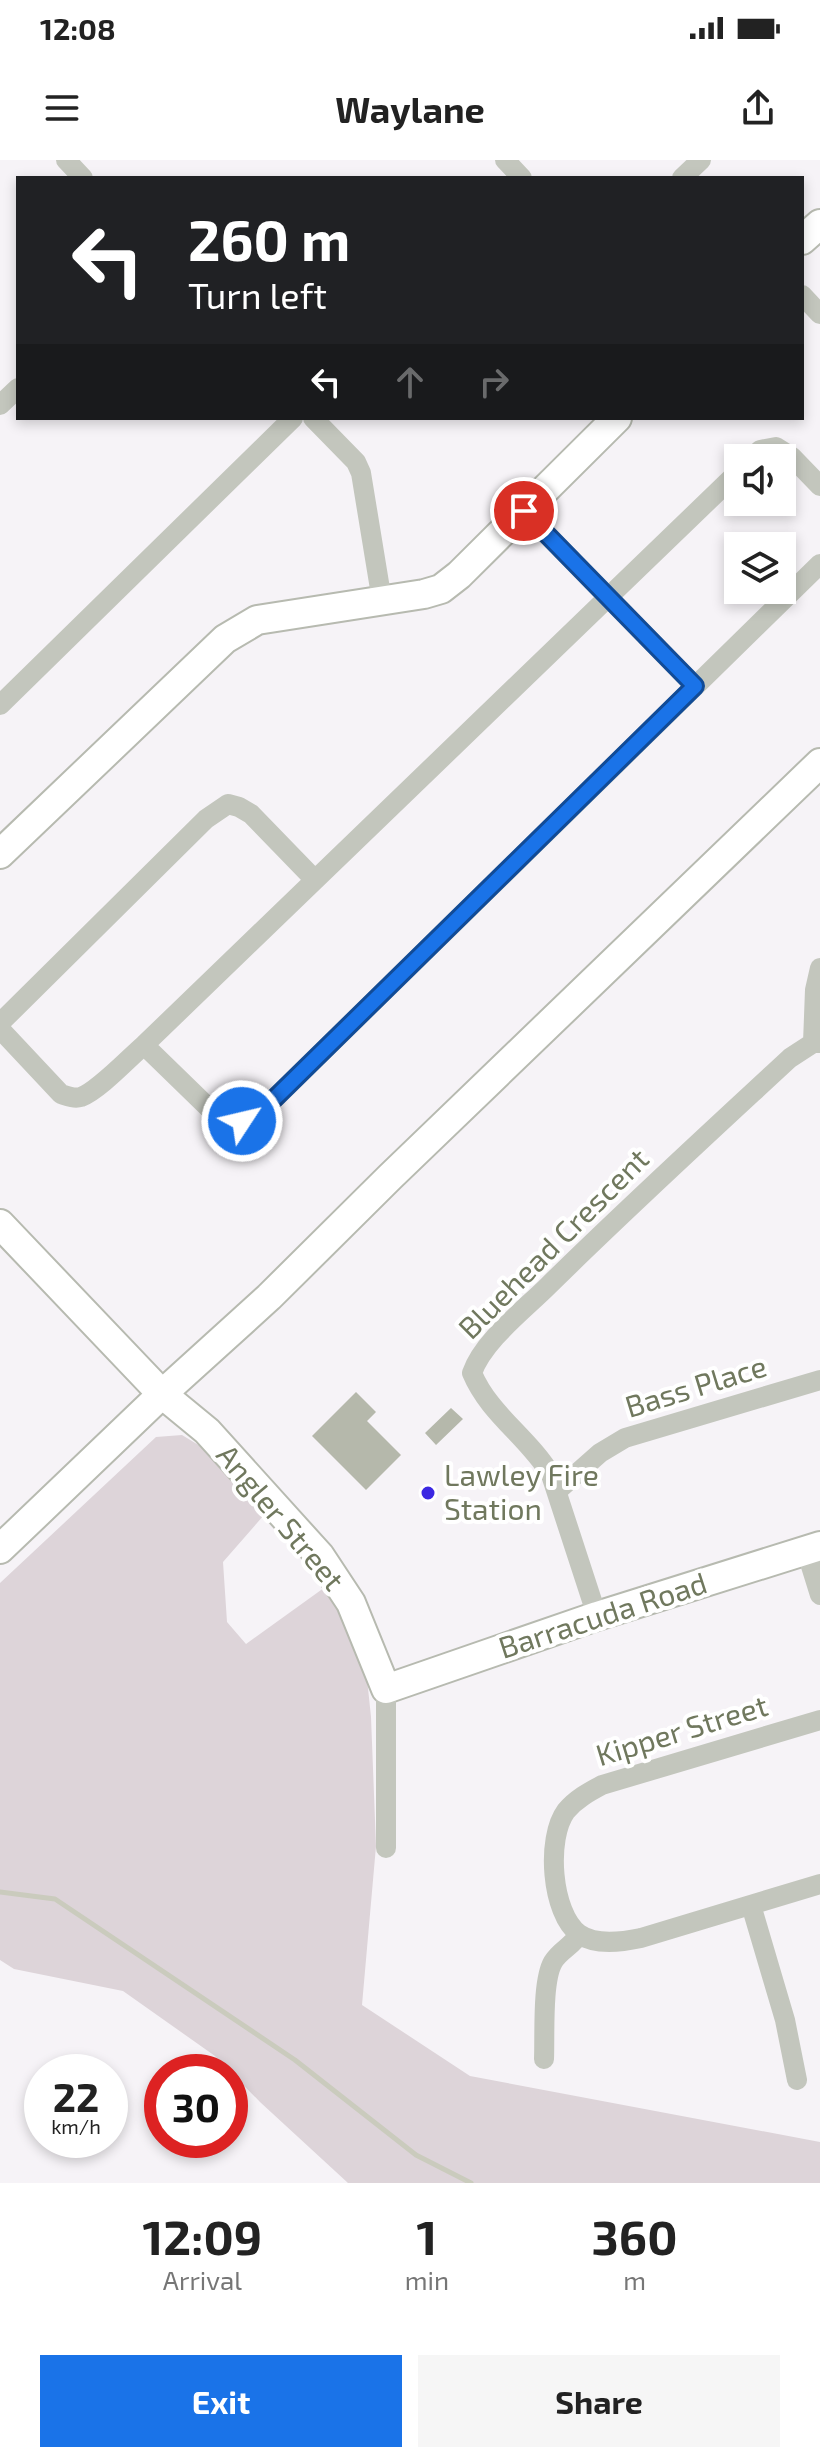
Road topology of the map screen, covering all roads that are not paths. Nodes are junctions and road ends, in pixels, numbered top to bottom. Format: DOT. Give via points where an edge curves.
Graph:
graph roads {
  1 [pos="66,160"];
  2 [pos="701,160"];
  3 [pos="81,176"];
  4 [pos="684,176"];
  5 [pos="820,224"];
  6 [pos="804,238"];
  7 [pos="804,297"];
  8 [pos="820,314"];
  9 [pos="16,390"];
  10 [pos="0,405"];
  11 [pos="291,420"];
  12 [pos="315,420"];
  13 [pos="615,420"];
  14 [pos="796,461"];
  15 [pos="724,485"];
  16 [pos="820,486"];
  17 [pos="524,511"];
  18 [pos="820,564"];
  19 [pos="608,597"];
  20 [pos="382,601"];
  21 [pos="695,686"];
  22 [pos="0,705"];
  23 [pos="820,763"];
  24 [pos="0,854"];
  25 [pos="315,880"];
  26 [pos="820,968"];
  27 [pos="0,1023"];
  28 [pos="0,1029"];
  29 [pos="816,1043"];
  30 [pos="144,1045"];
  31 [pos="0,1224"];
  32 [pos="820,1380"];
  33 [pos="162,1394"];
  34 [pos="557,1491"];
  35 [pos="813,1548"];
  36 [pos="0,1549"];
  37 [pos="820,1595"];
  38 [pos="597,1616"];
  39 [pos="386,1689"];
  40 [pos="820,1720"];
  41 [pos="386,1848"];
  42 [pos="820,1884"];
  43 [pos="751,1905"];
  44 [pos="579,1934"];
  45 [pos="544,2059"];
  46 [pos="797,2080"];
  1 -- 3 [label="street"];
  2 -- 4 [label="street"];
  5 -- 6 [label="street"];
  7 -- 8 [label="street"];
  9 -- 10 [label="street"];
  11 -- 22 [label="street"];
  12 -- 20 [label="street" via="361,473"];
  13 -- 17 [label="street"];
  14 -- 16 [label="street"];
  15 -- 19 [label="street"];
  17 -- 19 [label="street"];
  17 -- 20 [label="street" via="441,589"];
  18 -- 21 [label="street"];
  19 -- 21 [label="street"];
  19 -- 25 [label="street"];
  20 -- 24 [label="street" via="257,620 240,629"];
  21 -- 30 [label="street" via="252,1116 235,1123 216,1115"];
  23 -- 33 [label="street" via="269,1297"];
  25 -- 27 [label="street" via="251,814 228,804 206,819"];
  25 -- 30 [label="street"];
  26 -- 29 [label="street"];
  28 -- 30 [label="street" via="61,1094 72,1098 92,1090"];
  29 -- 34 [label="street, Bluehead Crescent" via="790,1058 609,1226 476,1361 472,1373 479,1389 542,1459"];
  31 -- 33 [label="street, Angler Street"];
  32 -- 34 [label="street, Bass Place" via="625,1438"];
  33 -- 36 [label="street"];
  33 -- 39 [label="street, Angler Street" via="207,1431 320,1556 351,1603"];
  34 -- 38 [label="street, Bluehead Crescent"];
  35 -- 37 [label="street"];
  35 -- 38 [label="street, Barracuda Road"];
  38 -- 39 [label="street, Barracuda Road"];
  39 -- 41 [label="street, Angler Street"];
  40 -- 44 [label="street, Kipper Street" via="602,1785 579,1799 560,1822 554,1857 556,1896"];
  42 -- 43 [label="street"];
  43 -- 44 [label="street" via="621,1942"];
  43 -- 46 [label="street"];
  44 -- 45 [label="street" via="551,1966"];
}
